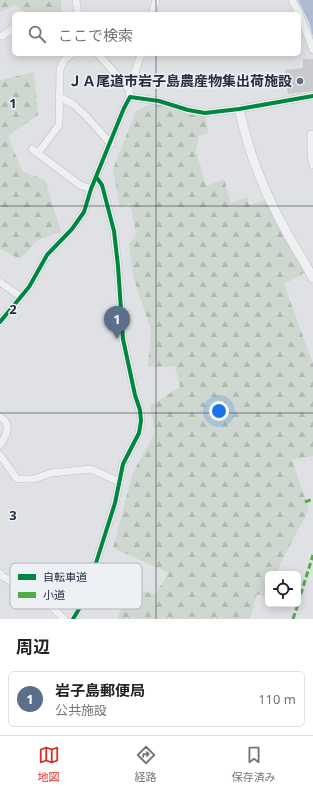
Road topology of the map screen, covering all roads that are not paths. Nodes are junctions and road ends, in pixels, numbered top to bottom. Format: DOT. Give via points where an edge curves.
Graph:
graph roads {
  1 [pos="76,0"];
  2 [pos="156,0"];
  3 [pos="292,0"];
  4 [pos="78,12"];
  5 [pos="153,12"];
  6 [pos="298,12"];
  7 [pos="301,18"];
  8 [pos="12,29"];
  9 [pos="2,36"];
  10 [pos="313,50"];
  11 [pos="69,56"];
  12 [pos="100,56"];
  13 [pos="139,56"];
  14 [pos="130,93"];
  15 [pos="313,96"];
  16 [pos="59,97"];
  17 [pos="239,109"];
  18 [pos="313,134"];
  19 [pos="111,144"];
  20 [pos="313,165"];
  21 [pos="97,178"];
  22 [pos="91,189"];
  23 [pos="313,278"];
  24 [pos="0,282"];
  25 [pos="21,297"];
  26 [pos="0,322"];
  27 [pos="0,417"];
  28 [pos="0,445"];
  29 [pos="0,456"];
  30 [pos="120,480"];
  31 [pos="96,563"];
  32 [pos="0,573"];
  33 [pos="10,581"];
  34 [pos="54,609"];
  35 [pos="79,609"];
  36 [pos="64,619"];
  37 [pos="73,619"];
  1 -- 4 [label="street"];
  2 -- 5 [label="street"];
  3 -- 6 [label="street"];
  7 -- 10 [label="street"];
  8 -- 9 [label="street"];
  11 -- 16 [label="street" via="60,69"];
  12 -- 14 [label="street"];
  13 -- 14 [label="street"];
  14 -- 17 [label="street" via="195,112"];
  14 -- 19 [label="street"];
  15 -- 17 [label="street"];
  16 -- 19 [label="street" via="73,104"];
  16 -- 22 [label="street" via="59,125 35,151 80,185"];
  17 -- 23 [label="street" via="266,190"];
  18 -- 20 [label="street"];
  19 -- 21 [label="street"];
  21 -- 22 [label="street"];
  21 -- 30 [label="street" via="102,185 114,231 123,339 141,421 139,433 123,464"];
  22 -- 25 [label="street" via="84,212 48,255"];
  24 -- 25 [label="street"];
  25 -- 26 [label="street"];
  27 -- 28 [label="street" via="8,426 7,434"];
  29 -- 30 [label="street" via="17,479 34,479 51,473 91,469"];
  30 -- 31 [label="street"];
  32 -- 33 [label="street"];
  34 -- 36 [label="street"];
  35 -- 37 [label="street"];
}
